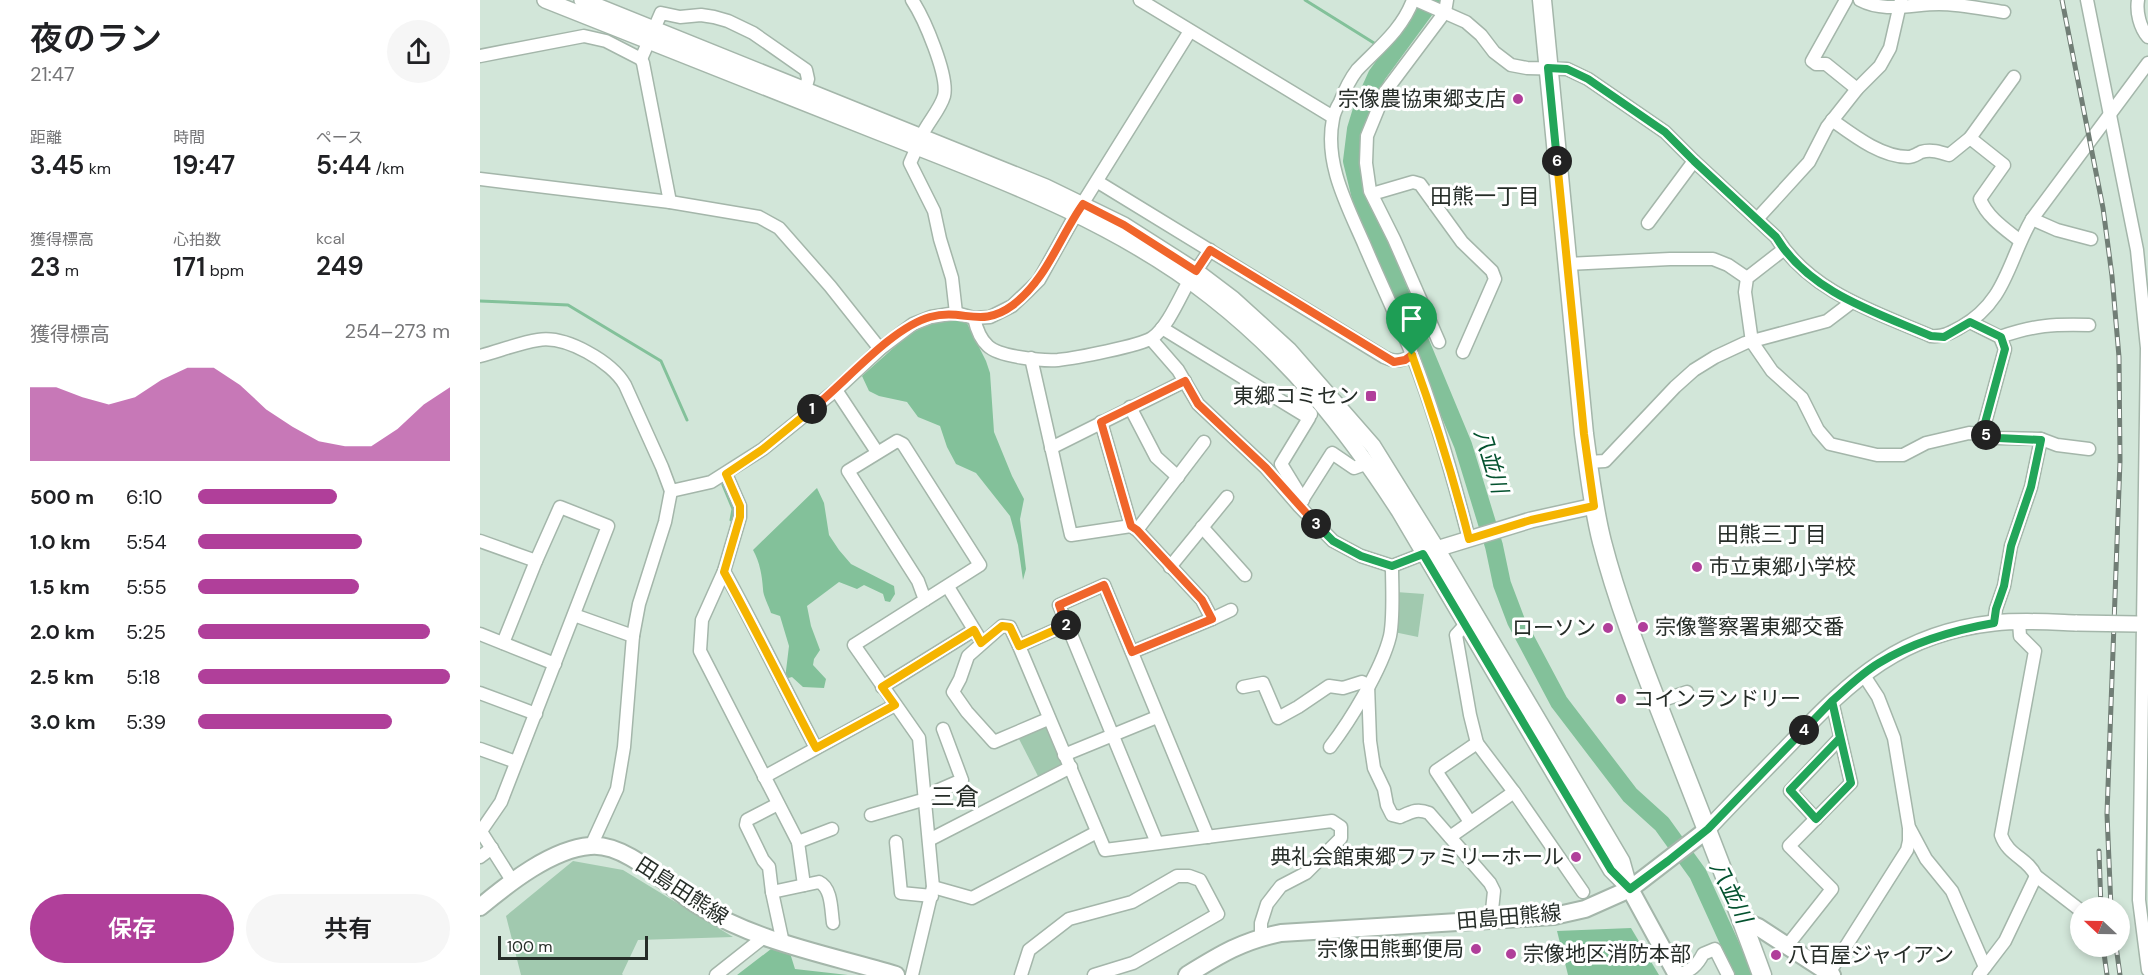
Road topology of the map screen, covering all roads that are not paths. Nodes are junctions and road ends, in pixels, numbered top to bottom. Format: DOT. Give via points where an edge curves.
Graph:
graph roads {
  1 [pos="545,0"];
  2 [pos="582,0"];
  3 [pos="912,0"];
  4 [pos="1140,0"];
  5 [pos="1417,0"];
  6 [pos="1542,0"];
  7 [pos="1846,0"];
  8 [pos="1860,0"];
  9 [pos="2087,0"];
  10 [pos="2138,0"];
  11 [pos="1901,4"];
  12 [pos="1444,7"];
  13 [pos="2004,12"];
  14 [pos="1190,31"];
  15 [pos="651,35"];
  16 [pos="2148,38"];
  17 [pos="480,56"];
  18 [pos="641,59"];
  19 [pos="2148,63"];
  20 [pos="1548,68"];
  21 [pos="2014,76"];
  22 [pos="1857,89"];
  23 [pos="806,90"];
  24 [pos="2110,115"];
  25 [pos="1333,117"];
  26 [pos="1832,120"];
  27 [pos="1970,138"];
  28 [pos="919,142"];
  29 [pos="1694,161"];
  30 [pos="480,179"];
  31 [pos="1098,182"];
  32 [pos="1372,194"];
  33 [pos="670,202"];
  34 [pos="1080,209"];
  35 [pos="1757,219"];
  36 [pos="2032,219"];
  37 [pos="1648,223"];
  38 [pos="2091,239"];
  39 [pos="2019,240"];
  40 [pos="1210,250"];
  41 [pos="1783,250"];
  42 [pos="2143,250"];
  43 [pos="1567,264"];
  44 [pos="1193,276"];
  45 [pos="1747,278"];
  46 [pos="1851,302"];
  47 [pos="956,313"];
  48 [pos="974,318"];
  49 [pos="1970,322"];
  50 [pos="2089,325"];
  51 [pos="1162,328"];
  52 [pos="2001,337"];
  53 [pos="1151,339"];
  54 [pos="1439,342"];
  55 [pos="1752,342"];
  56 [pos="880,348"];
  57 [pos="1463,352"];
  58 [pos="1412,355"];
  59 [pos="480,356"];
  60 [pos="1030,358"];
  61 [pos="1185,381"];
  62 [pos="1306,385"];
  63 [pos="836,390"];
  64 [pos="1130,407"];
  65 [pos="1309,418"];
  66 [pos="1101,422"];
  67 [pos="1982,434"];
  68 [pos="2041,440"];
  69 [pos="1204,442"];
  70 [pos="2147,445"];
  71 [pos="1051,448"];
  72 [pos="2089,448"];
  73 [pos="877,452"];
  74 [pos="1588,462"];
  75 [pos="1368,463"];
  76 [pos="726,474"];
  77 [pos="1178,477"];
  78 [pos="671,492"];
  79 [pos="1227,497"];
  80 [pos="1301,503"];
  81 [pos="1594,506"];
  82 [pos="1202,527"];
  83 [pos="1134,528"];
  84 [pos="1471,538"];
  85 [pos="481,545"];
  86 [pos="1430,551"];
  87 [pos="536,561"];
  88 [pos="1392,566"];
  89 [pos="1170,567"];
  90 [pos="724,572"];
  91 [pos="1245,575"];
  92 [pos="948,587"];
  93 [pos="925,600"];
  94 [pos="1231,610"];
  95 [pos="574,615"];
  96 [pos="1212,619"];
  97 [pos="2019,622"];
  98 [pos="1994,623"];
  99 [pos="1466,624"];
  100 [pos="2143,624"];
  101 [pos="1066,625"];
  102 [pos="974,630"];
  103 [pos="480,634"];
  104 [pos="633,636"];
  105 [pos="503,643"];
  106 [pos="981,643"];
  107 [pos="1019,646"];
  108 [pos="1132,652"];
  109 [pos="555,664"];
  110 [pos="1863,674"];
  111 [pos="1368,685"];
  112 [pos="882,687"];
  113 [pos="1244,687"];
  114 [pos="1687,692"];
  115 [pos="480,693"];
  116 [pos="1832,701"];
  117 [pos="1657,702"];
  118 [pos="895,705"];
  119 [pos="536,714"];
  120 [pos="1157,717"];
  121 [pos="1048,719"];
  122 [pos="943,729"];
  123 [pos="1112,734"];
  124 [pos="1840,738"];
  125 [pos="1477,743"];
  126 [pos="1330,747"];
  127 [pos="480,748"];
  128 [pos="816,748"];
  129 [pos="1064,755"];
  130 [pos="516,762"];
  131 [pos="1071,767"];
  132 [pos="764,777"];
  133 [pos="1514,792"];
  134 [pos="925,799"];
  135 [pos="778,804"];
  136 [pos="2144,809"];
  137 [pos="871,815"];
  138 [pos="1816,819"];
  139 [pos="1470,822"];
  140 [pos="832,828"];
  141 [pos="1909,828"];
  142 [pos="1708,829"];
  143 [pos="480,830"];
  144 [pos="1097,832"];
  145 [pos="1208,837"];
  146 [pos="1450,837"];
  147 [pos="929,840"];
  148 [pos="798,842"];
  149 [pos="896,842"];
  150 [pos="1157,843"];
  151 [pos="591,846"];
  152 [pos="492,848"];
  153 [pos="480,857"];
  154 [pos="2036,876"];
  155 [pos="513,882"];
  156 [pos="804,885"];
  157 [pos="1630,889"];
  158 [pos="933,891"];
  159 [pos="772,892"];
  160 [pos="1583,892"];
  161 [pos="2070,902"];
  162 [pos="480,907"];
  163 [pos="1491,920"];
  164 [pos="1742,920"];
  165 [pos="833,923"];
  166 [pos="764,937"];
  167 [pos="1261,937"];
  168 [pos="783,943"];
  169 [pos="1787,946"];
  170 [pos="2148,970"];
  171 [pos="1982,971"];
  172 [pos="1108,973"];
  173 [pos="1025,974"];
  174 [pos="1830,974"];
  175 [pos="716,975"];
  176 [pos="897,975"];
  177 [pos="912,975"];
  178 [pos="1094,975"];
  179 [pos="1187,975"];
  180 [pos="1678,975"];
  181 [pos="1728,975"];
  182 [pos="1762,975"];
  1 -- 15 [label="street"];
  2 -- 15 [label="street"];
  3 -- 28 [label="street" via="922,16 945,79 943,100"];
  4 -- 14 [label="street"];
  5 -- 12 [label="street"];
  5 -- 25 [label="street" via="1393,34 1356,72"];
  6 -- 20 [label="main road"];
  7 -- 22 [label="street" via="1812,61 1826,64"];
  8 -- 11 [label="street" via="1867,4"];
  9 -- 24 [label="street"];
  10 -- 16 [label="street" via="2142,31"];
  11 -- 13 [label="street"];
  11 -- 22 [label="street" via="1890,48 1880,66"];
  12 -- 20 [label="street" via="1511,64"];
  12 -- 32 [label="street" via="1385,92 1373,118 1367,136 1366,163"];
  14 -- 25 [label="street"];
  14 -- 31 [label="street"];
  15 -- 18 [label="street"];
  15 -- 23 [label="street"];
  15 -- 23 [label="street" via="661,13 728,21 753,33 806,70"];
  15 -- 28 [label="street"];
  17 -- 18 [label="street" via="592,36"];
  18 -- 33 [label="street"];
  19 -- 24 [label="street"];
  20 -- 29 [label="street" via="1567,69 1588,79 1665,132"];
  20 -- 43 [label="main road"];
  21 -- 27 [label="street"];
  22 -- 26 [label="street"];
  23 -- 28 [label="street"];
  24 -- 36 [label="street"];
  24 -- 42 [label="street"];
  25 -- 58 [label="street" via="1332,162 1342,194"];
  26 -- 27 [label="street" via="1868,144 1910,158 1933,150 1949,155"];
  26 -- 35 [label="street" via="1809,162"];
  27 -- 39 [label="street" via="2004,165 1980,199 1983,207"];
  28 -- 34 [label="street"];
  28 -- 47 [label="street" via="910,163 934,211 952,278"];
  29 -- 35 [label="street"];
  29 -- 37 [label="street"];
  30 -- 33 [label="street"];
  31 -- 34 [label="street"];
  31 -- 40 [label="street"];
  32 -- 54 [label="street"];
  32 -- 57 [label="street" via="1413,182 1420,184 1462,242 1492,271 1495,279"];
  33 -- 56 [label="street" via="759,217 779,228"];
  34 -- 44 [label="street"];
  34 -- 48 [label="street" via="1039,280 1012,306 990,318"];
  35 -- 41 [label="street"];
  36 -- 38 [label="street"];
  36 -- 39 [label="street"];
  39 -- 49 [label="street" via="1998,293"];
  40 -- 44 [label="street"];
  40 -- 58 [label="street" via="1384,357 1394,362"];
  41 -- 45 [label="street"];
  41 -- 46 [label="street" via="1806,272"];
  42 -- 70 [label="street"];
  43 -- 45 [label="street" via="1713,259"];
  43 -- 74 [label="main road"];
  44 -- 51 [label="street"];
  44 -- 62 [label="street"];
  44 -- 86 [label="street" via="1250,314 1311,373 1373,446"];
  45 -- 55 [label="street" via="1745,292"];
  46 -- 49 [label="street" via="1931,336 1944,337"];
  46 -- 55 [label="street" via="1827,321"];
  47 -- 48 [label="street"];
  47 -- 56 [label="street" via="913,324"];
  48 -- 60 [label="street" via="988,346 997,352"];
  49 -- 52 [label="street"];
  50 -- 52 [label="street" via="2030,327"];
  51 -- 53 [label="street"];
  51 -- 65 [label="street"];
  52 -- 67 [label="street" via="2005,349"];
  53 -- 60 [label="street" via="1057,360"];
  53 -- 61 [label="street"];
  55 -- 67 [label="street" via="1772,371 1802,398 1830,444 1877,456 1903,455 1926,443"];
  55 -- 74 [label="street" via="1694,370 1605,461"];
  56 -- 63 [label="street"];
  58 -- 84 [label="street"];
  59 -- 78 [label="street" via="551,339 606,364 625,385"];
  60 -- 71 [label="street"];
  61 -- 64 [label="street"];
  61 -- 80 [label="street" via="1198,404"];
  62 -- 65 [label="street" via="1297,399 1312,413"];
  62 -- 75 [label="street"];
  63 -- 73 [label="street"];
  63 -- 76 [label="street"];
  64 -- 66 [label="street"];
  64 -- 77 [label="street" via="1156,457"];
  65 -- 80 [label="street" via="1281,464"];
  66 -- 71 [label="street"];
  66 -- 83 [label="street"];
  67 -- 68 [label="street"];
  68 -- 72 [label="street"];
  68 -- 98 [label="street"];
  69 -- 77 [label="street"];
  70 -- 100 [label="street"];
  71 -- 83 [label="street" via="1071,535"];
  73 -- 92 [label="street" via="897,441 903,444 980,565"];
  73 -- 93 [label="street" via="848,471 918,581"];
  74 -- 81 [label="main road"];
  75 -- 80 [label="street" via="1354,468 1332,453"];
  75 -- 86 [label="street"];
  76 -- 78 [label="street"];
  76 -- 90 [label="street" via="740,506 740,517"];
  77 -- 83 [label="street"];
  78 -- 104 [label="street"];
  79 -- 82 [label="street"];
  80 -- 88 [label="street" via="1333,541"];
  81 -- 84 [label="street"];
  81 -- 117 [label="main road" via="1612,578"];
  82 -- 89 [label="street"];
  82 -- 91 [label="street"];
  83 -- 89 [label="street"];
  84 -- 86 [label="street"];
  85 -- 87 [label="street"];
  86 -- 88 [label="street"];
  86 -- 99 [label="street"];
  86 -- 157 [label="street" via="1622,861"];
  87 -- 95 [label="street" via="560,507 608,526"];
  87 -- 105 [label="street"];
  88 -- 111 [label="street" via="1390,635"];
  89 -- 96 [label="street" via="1202,600"];
  90 -- 128 [label="street"];
  90 -- 132 [label="street" via="702,620 700,651"];
  92 -- 93 [label="street"];
  92 -- 102 [label="street"];
  93 -- 112 [label="street" via="854,645"];
  94 -- 96 [label="street"];
  95 -- 104 [label="street"];
  95 -- 109 [label="street"];
  96 -- 108 [label="street"];
  97 -- 98 [label="street"];
  97 -- 100 [label="street, bridge"];
  97 -- 154 [label="street" via="2020,636 2035,651 2001,835 2005,846"];
  98 -- 110 [label="street" via="1929,639"];
  99 -- 125 [label="street" via="1456,635"];
  99 -- 157 [label="street" via="1611,870"];
  100 -- 136 [label="street"];
  101 -- 107 [label="street"];
  101 -- 108 [label="street" via="1059,605 1104,585"];
  101 -- 123 [label="street"];
  102 -- 106 [label="street"];
  102 -- 112 [label="street"];
  103 -- 105 [label="street"];
  104 -- 151 [label="street" via="617,789"];
  105 -- 109 [label="street"];
  106 -- 107 [label="street" via="1002,626 1010,627"];
  106 -- 121 [label="street" via="968,656 952,692 967,712 994,742"];
  107 -- 121 [label="street"];
  108 -- 120 [label="street"];
  109 -- 119 [label="street"];
  110 -- 116 [label="street"];
  110 -- 141 [label="street" via="1878,697 1894,738"];
  111 -- 113 [label="street" via="1362,682 1342,688 1329,686 1278,718 1263,683"];
  111 -- 126 [label="street" via="1347,726"];
  111 -- 146 [label="street" via="1374,768 1387,806 1400,817 1415,810 1429,813"];
  112 -- 118 [label="street"];
  114 -- 117 [label="street"];
  115 -- 119 [label="street"];
  116 -- 124 [label="street"];
  116 -- 142 [label="street"];
  117 -- 142 [label="main road"];
  118 -- 128 [label="street"];
  118 -- 134 [label="street" via="919,738"];
  119 -- 130 [label="street"];
  120 -- 123 [label="street"];
  120 -- 145 [label="street"];
  121 -- 129 [label="street"];
  122 -- 134 [label="street" via="962,780"];
  123 -- 129 [label="street"];
  123 -- 150 [label="street"];
  124 -- 138 [label="street" via="1851,783"];
  124 -- 138 [label="street" via="1790,790"];
  125 -- 133 [label="street"];
  125 -- 139 [label="street" via="1436,771"];
  127 -- 130 [label="street"];
  128 -- 132 [label="street"];
  129 -- 131 [label="street"];
  130 -- 143 [label="street" via="501,802"];
  131 -- 144 [label="street"];
  131 -- 147 [label="street"];
  132 -- 135 [label="street"];
  133 -- 139 [label="street"];
  133 -- 160 [label="street"];
  134 -- 137 [label="street"];
  134 -- 147 [label="street"];
  135 -- 148 [label="street"];
  135 -- 159 [label="street" via="747,820 746,825 770,867"];
  136 -- 170 [label="street" via="2139,900"];
  138 -- 169 [label="street" via="1789,846 1832,888"];
  139 -- 146 [label="street"];
  140 -- 148 [label="street"];
  141 -- 171 [label="street" via="1926,859 1952,891"];
  141 -- 174 [label="street" via="1907,850"];
  142 -- 157 [label="main road, 田島田熊線"];
  142 -- 164 [label="main road"];
  143 -- 152 [label="street"];
  144 -- 150 [label="street" via="1105,850"];
  144 -- 158 [label="street" via="972,898"];
  145 -- 150 [label="street"];
  145 -- 167 [label="street" via="1332,821 1341,827 1341,838 1306,873 1281,886 1267,904"];
  146 -- 163 [label="street" via="1494,891"];
  147 -- 158 [label="street"];
  148 -- 156 [label="street"];
  149 -- 158 [label="street" via="900,893"];
  151 -- 155 [label="main road, 田島田熊線" via="552,858"];
  151 -- 166 [label="main road, 田島田熊線" via="616,849 634,858 701,907"];
  152 -- 153 [label="street"];
  152 -- 155 [label="street"];
  154 -- 161 [label="street"];
  154 -- 171 [label="street" via="2005,941"];
  155 -- 162 [label="main road, 田島田熊線"];
  156 -- 159 [label="street"];
  156 -- 165 [label="street" via="819,882 827,889"];
  157 -- 163 [label="main road, 田島田熊線" via="1585,909 1554,916"];
  157 -- 180 [label="main road"];
  158 -- 177 [label="street"];
  159 -- 168 [label="street"];
  163 -- 167 [label="main road, 田島田熊線" via="1299,931"];
  164 -- 169 [label="main road"];
  164 -- 182 [label="main road"];
  166 -- 168 [label="main road, 田島田熊線"];
  166 -- 175 [label="street"];
  167 -- 179 [label="main road, 田島田熊線" via="1229,949"];
  168 -- 176 [label="main road, 田島田熊線"];
  169 -- 174 [label="main road"];
  172 -- 173 [label="street" via="1133,963 1218,914 1200,880 1177,876 1132,902 1069,919 1029,950"];
  172 -- 178 [label="street"];
  180 -- 181 [label="street" via="1691,970 1703,954 1715,949"];
}
